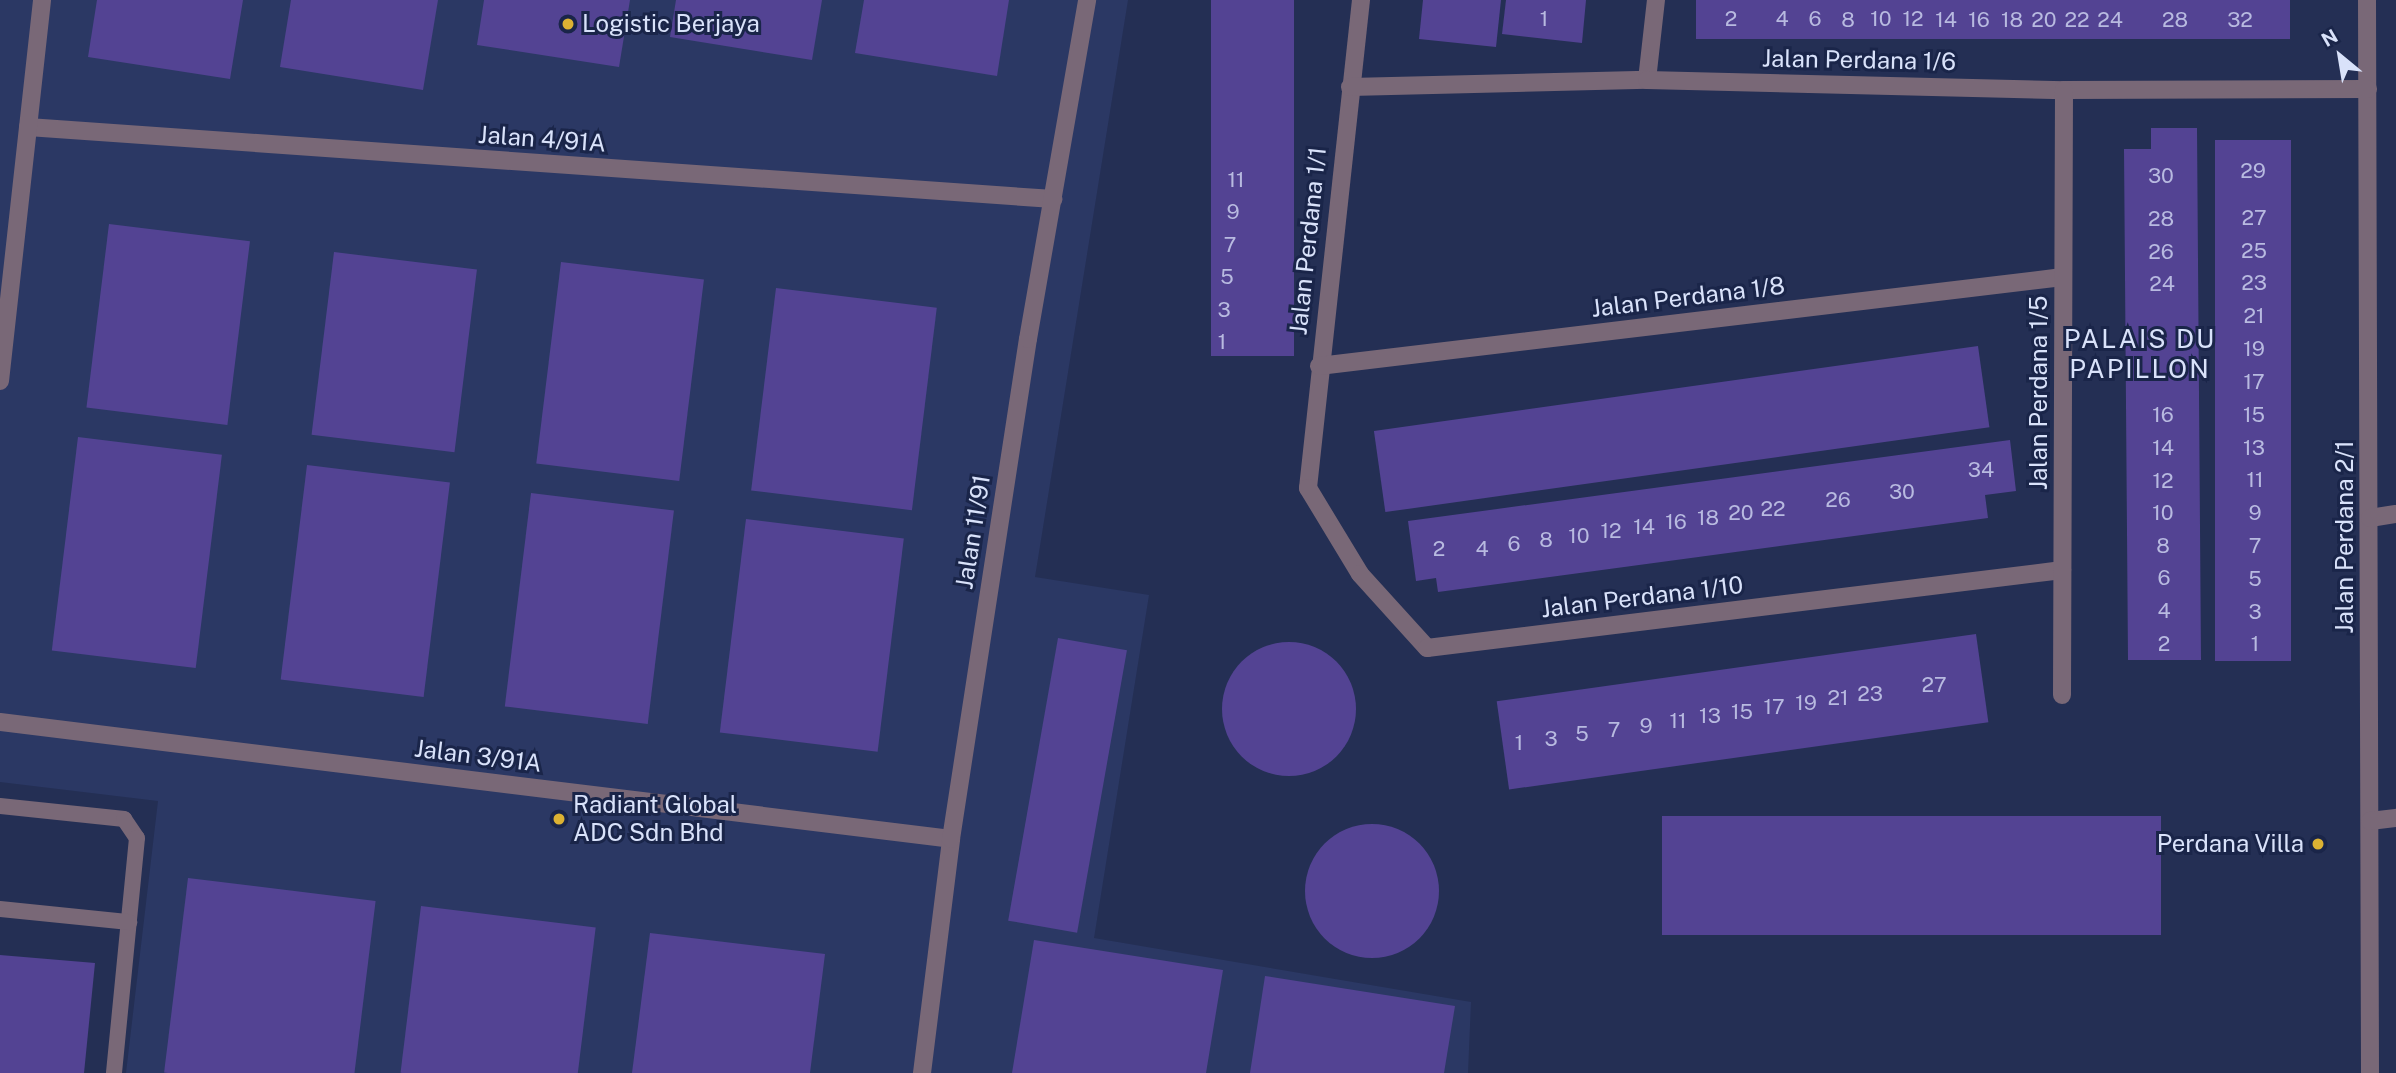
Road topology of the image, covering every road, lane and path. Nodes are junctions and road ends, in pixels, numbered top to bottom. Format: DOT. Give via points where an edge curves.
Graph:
graph roads {
  1 [pos="42,0"];
  2 [pos="1087,0"];
  3 [pos="1361,0"];
  4 [pos="1656,0"];
  5 [pos="2367,0"];
  6 [pos="1647,80"];
  7 [pos="1350,87"];
  8 [pos="2368,89"];
  9 [pos="2064,90"];
  10 [pos="28,127"];
  11 [pos="1053,199"];
  12 [pos="2063,277"];
  13 [pos="1319,366"];
  14 [pos="0,381"];
  15 [pos="1308,488"];
  16 [pos="2396,514"];
  17 [pos="2370,518"];
  18 [pos="2063,570"];
  19 [pos="2062,695"];
  20 [pos="0,722"];
  21 [pos="0,806"];
  22 [pos="2396,818"];
  23 [pos="2370,821"];
  24 [pos="951,839"];
  25 [pos="0,909"];
  26 [pos="129,922"];
  27 [pos="114,1073"];
  28 [pos="922,1073"];
  29 [pos="2370,1073"];
  1 -- 10 [label="street"];
  2 -- 11 [label="street, Jalan 11/91"];
  3 -- 7 [label="street, Jalan Perdana 1/1"];
  4 -- 6 [label="street"];
  5 -- 8 [label="street, Jalan Perdana 2/1"];
  6 -- 7 [label="street, Jalan Perdana 1/6"];
  6 -- 9 [label="street, Jalan Perdana 1/6"];
  7 -- 13 [label="street, Jalan Perdana 1/1"];
  8 -- 9 [label="street, Jalan Perdana 1/6"];
  8 -- 17 [label="street, Jalan Perdana 2/1"];
  9 -- 12 [label="street, Jalan Perdana 1/5"];
  10 -- 11 [label="street, Jalan 4/91A"];
  10 -- 14 [label="street"];
  11 -- 24 [label="street, Jalan 11/91"];
  12 -- 13 [label="street, Jalan Perdana 1/8"];
  12 -- 18 [label="street, Jalan Perdana 1/5"];
  13 -- 15 [label="street, Jalan Perdana 1/1"];
  15 -- 18 [label="street, Jalan Perdana 1/10" via="1360,574 1427,648"];
  16 -- 17 [label="street"];
  17 -- 23 [label="street, Jalan Perdana 2/1"];
  18 -- 19 [label="street, Jalan Perdana 1/5"];
  20 -- 24 [label="street, Jalan 3/91A"];
  21 -- 26 [label="lane" via="124,819 136,838"];
  22 -- 23 [label="street"];
  23 -- 29 [label="street, Jalan Perdana 2/1"];
  24 -- 28 [label="street, Jalan 11/91"];
  25 -- 26 [label="lane"];
  26 -- 27 [label="lane"];
}
